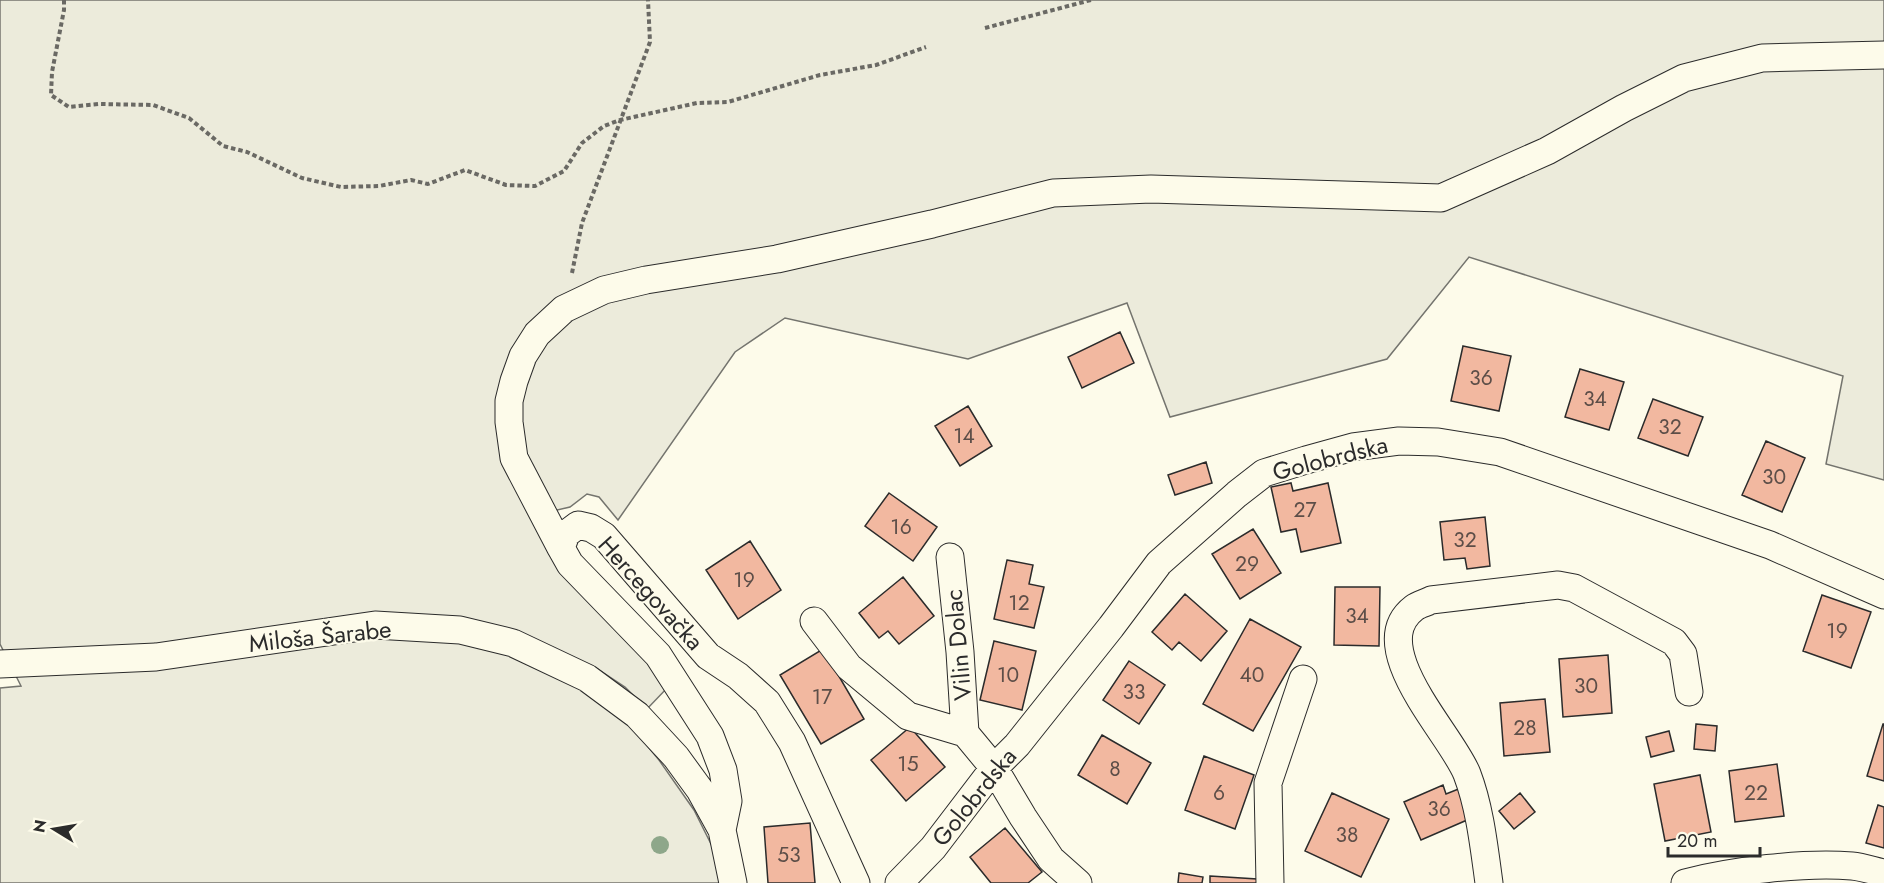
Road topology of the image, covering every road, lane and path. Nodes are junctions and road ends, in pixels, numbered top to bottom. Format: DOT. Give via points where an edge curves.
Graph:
graph roads {
  1 [pos="64,0"];
  2 [pos="648,0"];
  3 [pos="1091,0"];
  4 [pos="985,28"];
  5 [pos="926,47"];
  6 [pos="1884,55"];
  7 [pos="620,120"];
  8 [pos="564,309"];
  9 [pos="561,548"];
  10 [pos="950,557"];
  11 [pos="1884,595"];
  12 [pos="814,621"];
  13 [pos="0,664"];
  14 [pos="1303,679"];
  15 [pos="1689,692"];
  16 [pos="965,733"];
  17 [pos="994,768"];
  18 [pos="722,830"];
  19 [pos="1884,873"];
  20 [pos="854,882"];
  21 [pos="733,883"];
  22 [pos="898,883"];
  23 [pos="1078,883"];
  24 [pos="1270,883"];
  25 [pos="1489,883"];
  26 [pos="1685,883"];
  1 -- 7 [label="path" via="51,95 69,106 153,105 189,118 223,146 248,152 302,178 341,188 411,180 428,183 465,170 506,185 535,186 564,171 582,143 604,126"];
  2 -- 7 [label="path" via="650,42"];
  3 -- 4 [label="path"];
  5 -- 7 [label="path" via="876,65 820,75 728,102 696,103"];
  6 -- 8 [label="street" via="1762,58 1684,78 1547,151 1441,198 1151,189 1053,193 777,259 646,280 604,290"];
  7 -- 8 [label="path" via="582,223"];
  8 -- 9 [label="street" via="537,334 524,356 513,381 508,422 514,458"];
  9 -- 18 [label="street, Hercegovačka" via="570,564 657,656 710,736 723,770 728,801"];
  9 -- 20 [label="street, Hercegovačka" via="566,534 578,525 604,536 708,657 738,676 767,702 792,742"];
  10 -- 16 [label="street, Vilin Dolac"];
  11 -- 17 [label="street, Golobrdska" via="1770,545 1500,452 1438,442 1399,441 1353,447 1264,473 1228,501 1159,563 1017,745"];
  12 -- 16 [label="street, Vilin Dolac" via="849,667 908,716"];
  13 -- 18 [label="street, Miloša Šarabe" via="156,657 375,625 460,630 513,643 587,678 637,715 676,757"];
  14 -- 24 [label="street" via="1268,783"];
  15 -- 25 [label="street" via="1683,654 1674,642 1574,588 1558,585 1431,600 1406,616 1399,649 1407,678 1467,773 1480,821"];
  16 -- 17 [label="street, Vilin Dolac"];
  17 -- 22 [label="street, Golobrdska" via="933,848"];
  17 -- 23 [label="street, Vilin Dolac" via="1051,859"];
  18 -- 21 [label="street, Miloša Šarabe"];
  19 -- 26 [label="street" via="1852,867 1794,867"];
}
